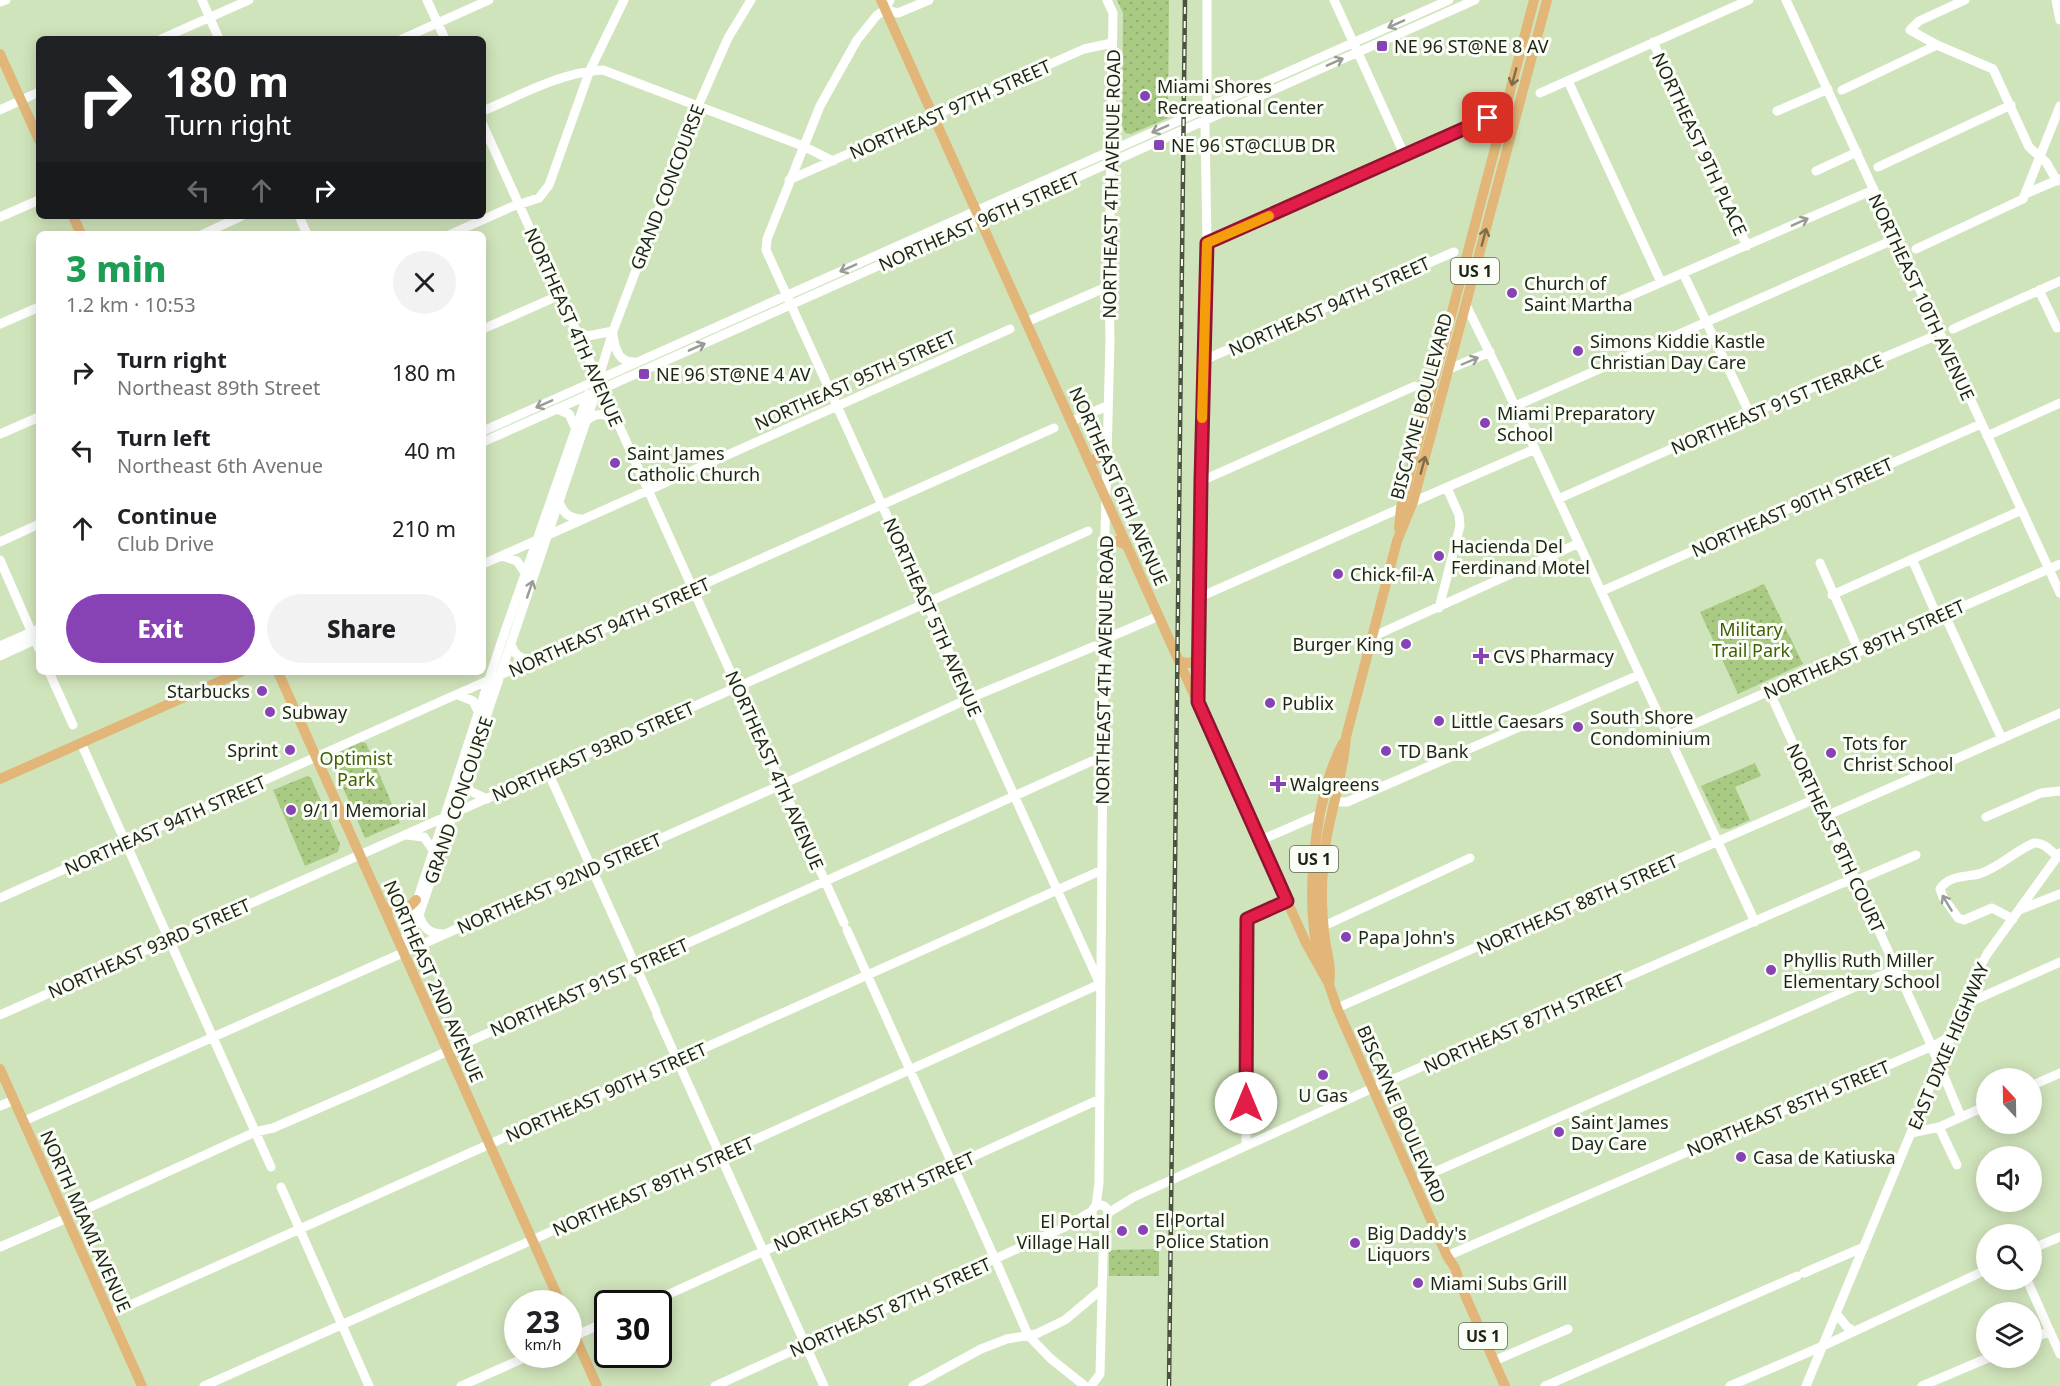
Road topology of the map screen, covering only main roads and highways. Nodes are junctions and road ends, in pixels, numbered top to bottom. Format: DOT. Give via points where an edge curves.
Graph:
graph roads {
  1 [pos="1534,0"];
  2 [pos="1547,0"];
  3 [pos="885,3"];
  4 [pos="0,54"];
  5 [pos="36,133"];
  6 [pos="1490,168"];
  7 [pos="1496,193"];
  8 [pos="1459,283"];
  9 [pos="1466,305"];
  10 [pos="1107,455"];
  11 [pos="1089,461"];
  12 [pos="1398,541"];
  13 [pos="1128,545"];
  14 [pos="1105,549"];
  15 [pos="1199,657"];
  16 [pos="1180,662"];
  17 [pos="234,675"];
  18 [pos="279,675"];
  19 [pos="1346,737"];
  20 [pos="0,780"];
  21 [pos="416,900"];
  22 [pos="383,906"];
  23 [pos="1329,984"];
  24 [pos="0,1069"];
  25 [pos="555,1290"];
  26 [pos="582,1357"];
  27 [pos="142,1386"];
  28 [pos="597,1386"];
  29 [pos="1505,1386"];
  1 -- 6 [label="main road, BISCAYNE BOULEVARD / US 1, one-way"];
  2 -- 7 [label="main road, BISCAYNE BOULEVARD / US 1"];
  3 -- 11 [label="main road, NORTHEAST 6TH AVENUE"];
  4 -- 5 [label="main road"];
  6 -- 7 [label="main road"];
  6 -- 8 [label="main road, BISCAYNE BOULEVARD / US 1"];
  9 -- 7 [label="main road, BISCAYNE BOULEVARD / US 1, one-way"];
  8 -- 9 [label="main road"];
  8 -- 12 [label="main road, BISCAYNE BOULEVARD / US 1" via="1401,508"];
  12 -- 9 [label="main road, BISCAYNE BOULEVARD / US 1, one-way" via="1413,502"];
  10 -- 11 [label="main road"];
  11 -- 13 [label="main road, NORTHEAST 6TH AVENUE"];
  12 -- 19 [label="main road, BISCAYNE BOULEVARD / US 1"];
  13 -- 14 [label="main road" via="1117,541"];
  13 -- 16 [label="main road, NORTHEAST 6TH AVENUE"];
  15 -- 16 [label="main road" via="1191,663"];
  16 -- 23 [label="main road, NORTHEAST 6TH AVENUE" via="1306,943"];
  17 -- 20 [label="main road"];
  18 -- 22 [label="main road, NORTHEAST 2ND AVENUE"];
  19 -- 23 [label="main road, BISCAYNE BOULEVARD / US 1" via="1323,857 1324,926 1332,969"];
  19 -- 23 [label="main road, BISCAYNE BOULEVARD / US 1" via="1335,758 1313,865 1313,911 1321,963"];
  21 -- 22 [label="main road" via="400,911"];
  22 -- 25 [label="main road, NORTHEAST 2ND AVENUE"];
  23 -- 29 [label="main road, BISCAYNE BOULEVARD / US 1" via="1447,1256 1448,1271 1461,1286"];
  24 -- 27 [label="main road, NORTH MIAMI AVENUE"];
  26 -- 28 [label="main road"];
}
